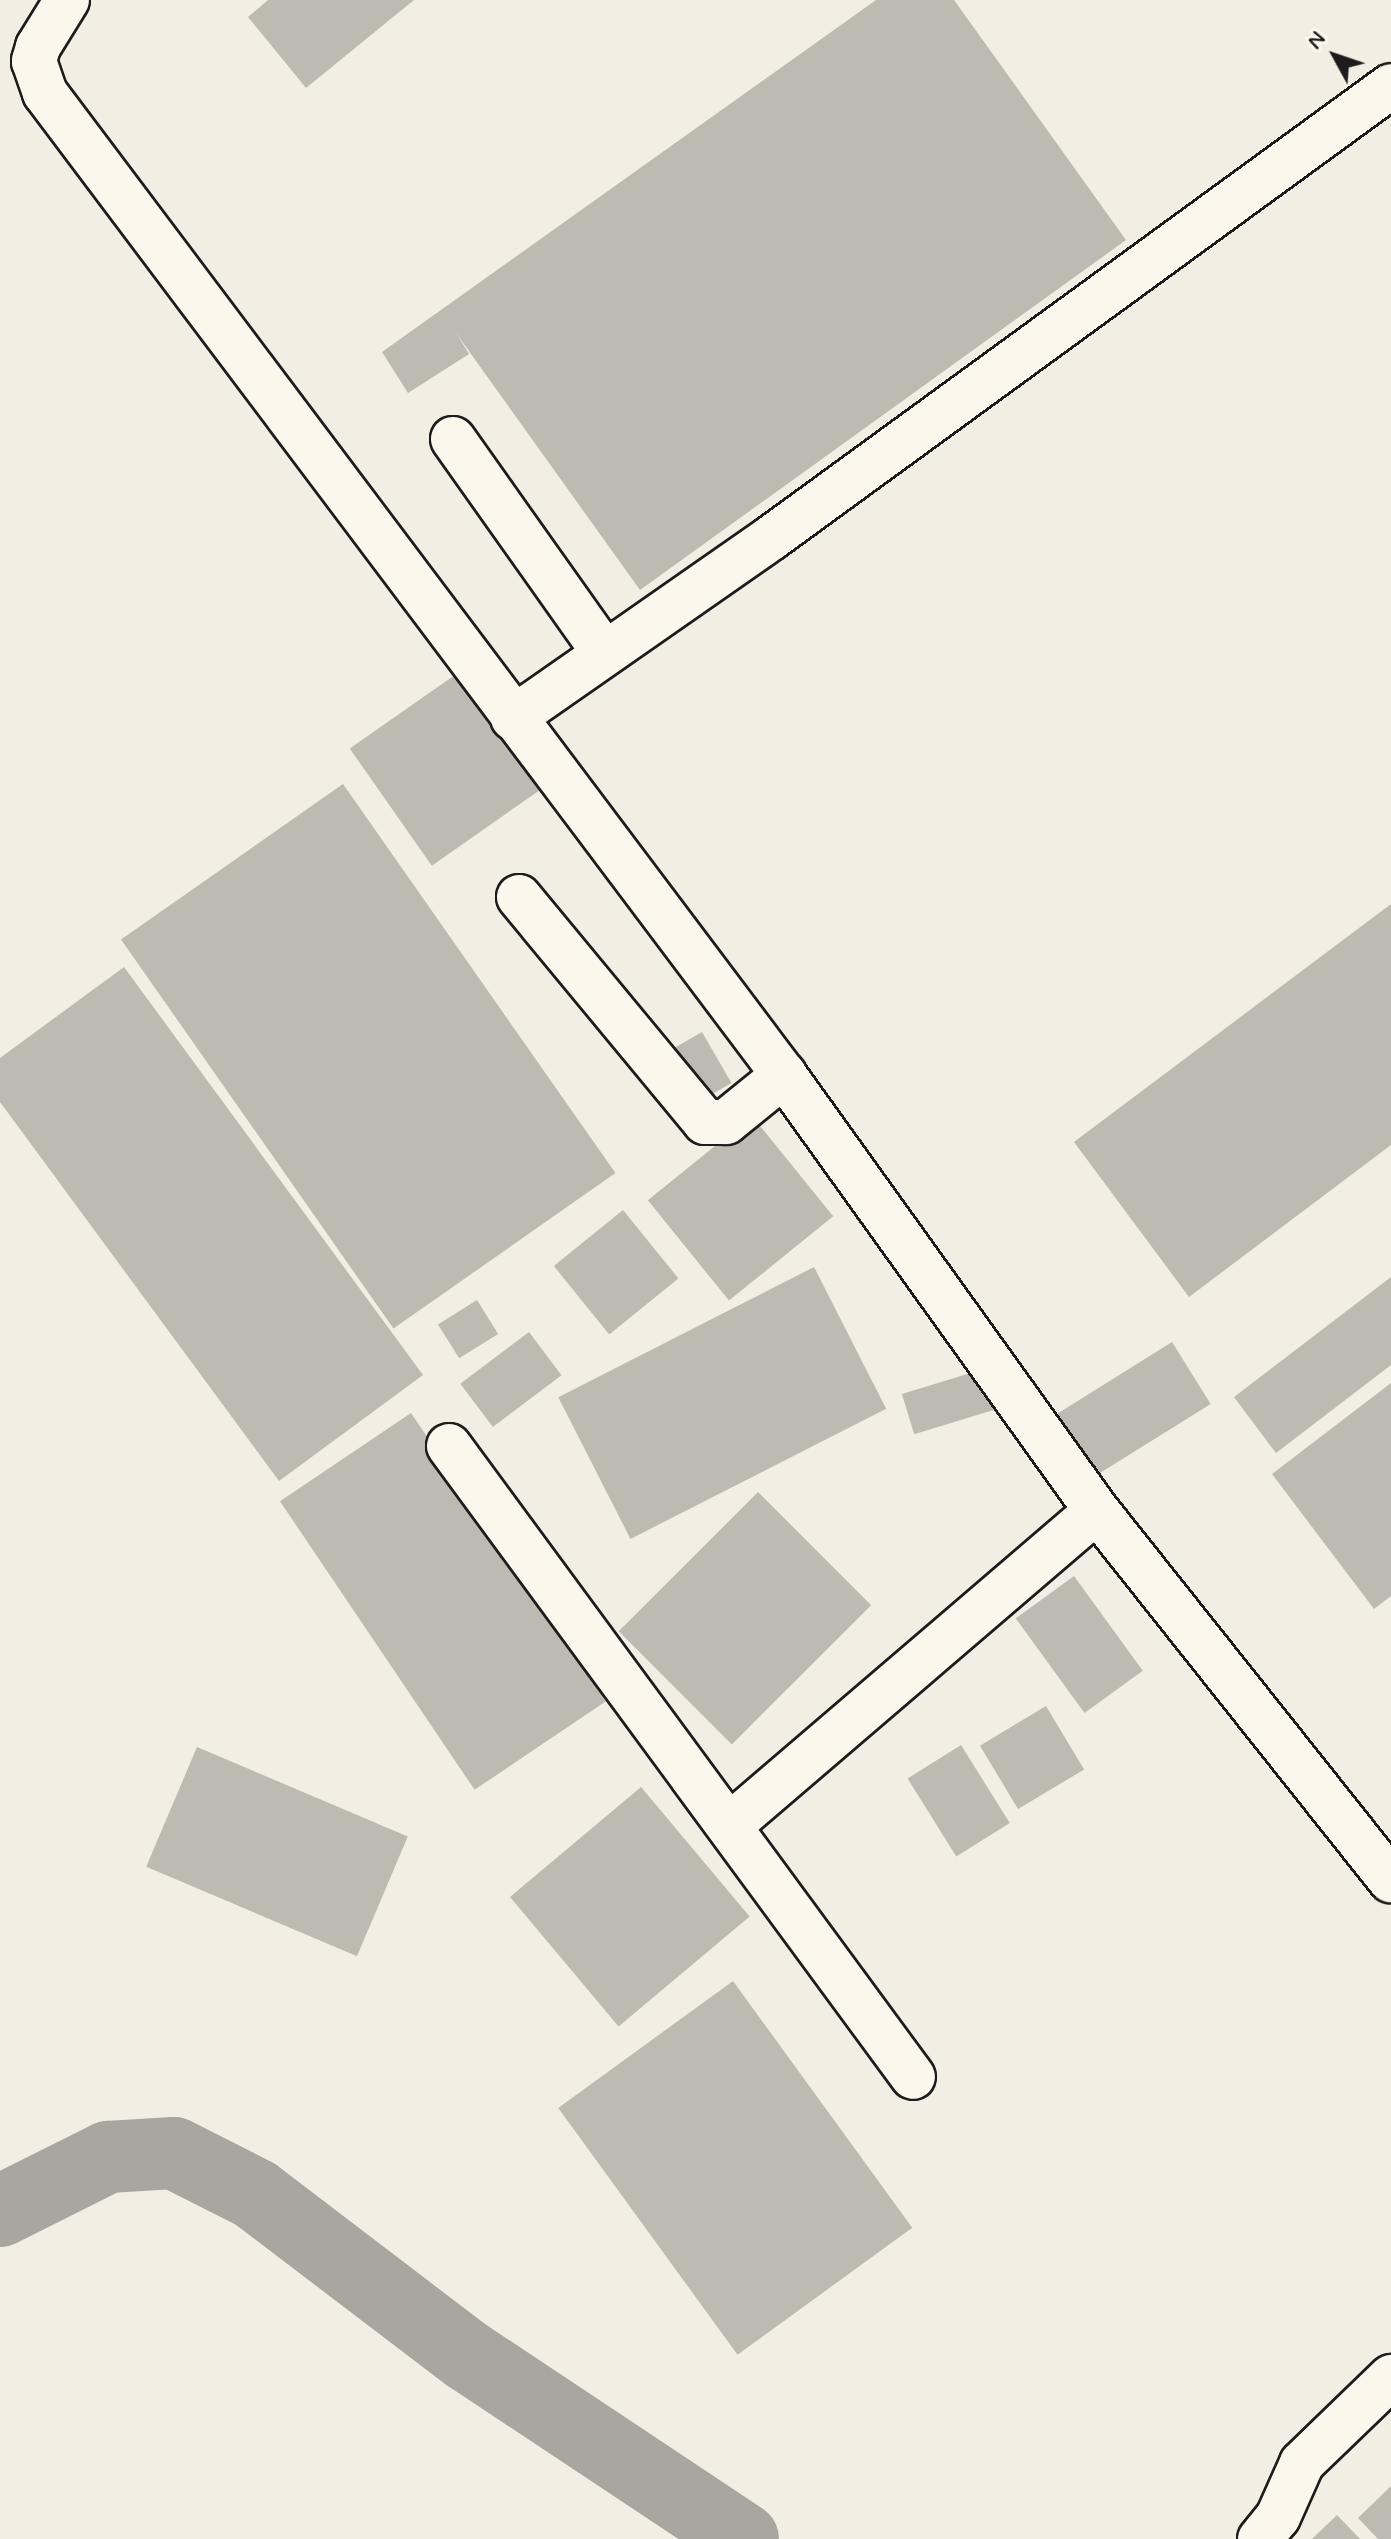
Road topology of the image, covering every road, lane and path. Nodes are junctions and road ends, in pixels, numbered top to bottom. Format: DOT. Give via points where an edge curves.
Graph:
graph roads {
  1 [pos="67,0"];
  2 [pos="1391,86"];
  3 [pos="453,439"];
  4 [pos="604,652"];
  5 [pos="513,718"];
  6 [pos="519,897"];
  7 [pos="784,1075"];
  8 [pos="449,1446"];
  9 [pos="1097,1511"];
  10 [pos="729,1826"];
  11 [pos="1391,1880"];
  12 [pos="913,2077"];
  13 [pos="1391,2377"];
  14 [pos="1260,2539"];
  1 -- 5 [label="street" via="34,61 45,93"];
  2 -- 4 [label="street" via="771,538"];
  3 -- 4 [label="street"];
  4 -- 5 [label="street"];
  5 -- 7 [label="street"];
  6 -- 7 [label="street" via="705,1122 726,1122"];
  7 -- 9 [label="street"];
  8 -- 10 [label="street"];
  9 -- 10 [label="street"];
  9 -- 11 [label="street"];
  10 -- 12 [label="street"];
  13 -- 14 [label="street" via="1302,2463 1278,2517"];
}
